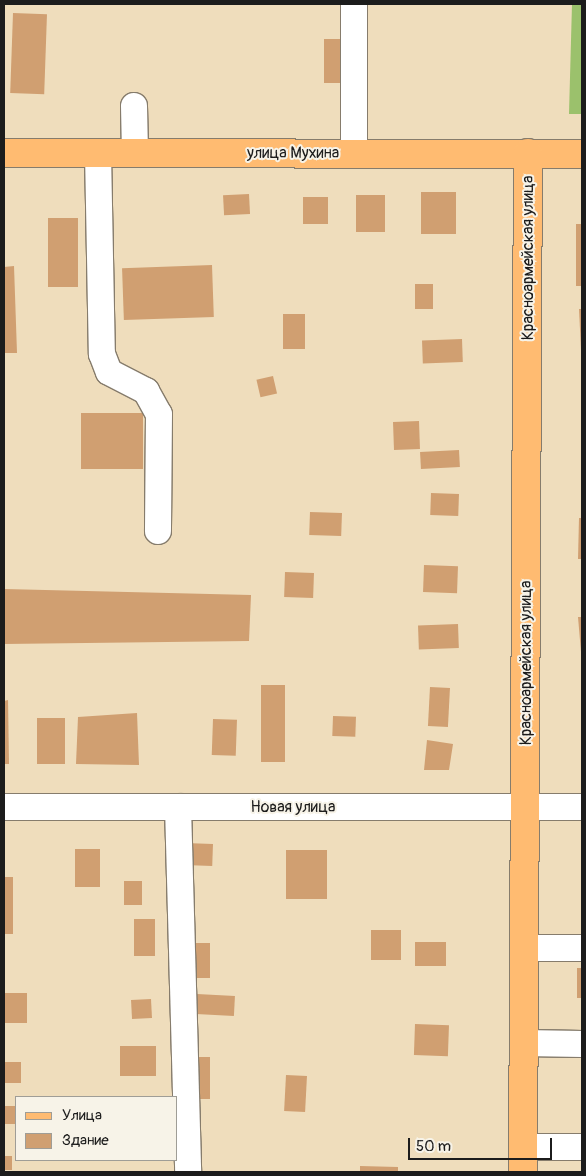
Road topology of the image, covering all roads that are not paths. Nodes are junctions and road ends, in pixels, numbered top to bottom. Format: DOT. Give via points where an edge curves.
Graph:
graph roads {
  1 [pos="354,5"];
  2 [pos="134,106"];
  3 [pos="4,153"];
  4 [pos="98,153"];
  5 [pos="135,153"];
  6 [pos="354,153"];
  7 [pos="528,153"];
  8 [pos="582,154"];
  9 [pos="158,531"];
  10 [pos="4,807"];
  11 [pos="178,807"];
  12 [pos="525,807"];
  13 [pos="582,807"];
  14 [pos="524,948"];
  15 [pos="582,948"];
  16 [pos="524,1043"];
  17 [pos="582,1044"];
  18 [pos="582,1147"];
  19 [pos="527,1163"];
  20 [pos="188,1172"];
  1 -- 6 [label="street"];
  2 -- 5 [label="street"];
  3 -- 4 [label="main road, улица Мухина"];
  4 -- 5 [label="main road, улица Мухина"];
  4 -- 9 [label="street" via="101,345 109,372 146,391 159,414"];
  5 -- 6 [label="main road, улица Мухина"];
  6 -- 7 [label="main road, улица Мухина"];
  7 -- 8 [label="main road, улица Мухина"];
  7 -- 12 [label="main road, Красноармейская улица"];
  10 -- 11 [label="street, Новая улица"];
  11 -- 12 [label="street, Новая улица"];
  11 -- 20 [label="street"];
  12 -- 13 [label="street, Новая улица"];
  12 -- 14 [label="main road, Красноармейская улица"];
  14 -- 15 [label="street"];
  14 -- 16 [label="main road, Красноармейская улица"];
  16 -- 17 [label="street"];
  16 -- 19 [label="main road, Красноармейская улица"];
  18 -- 19 [label="street"];
}
